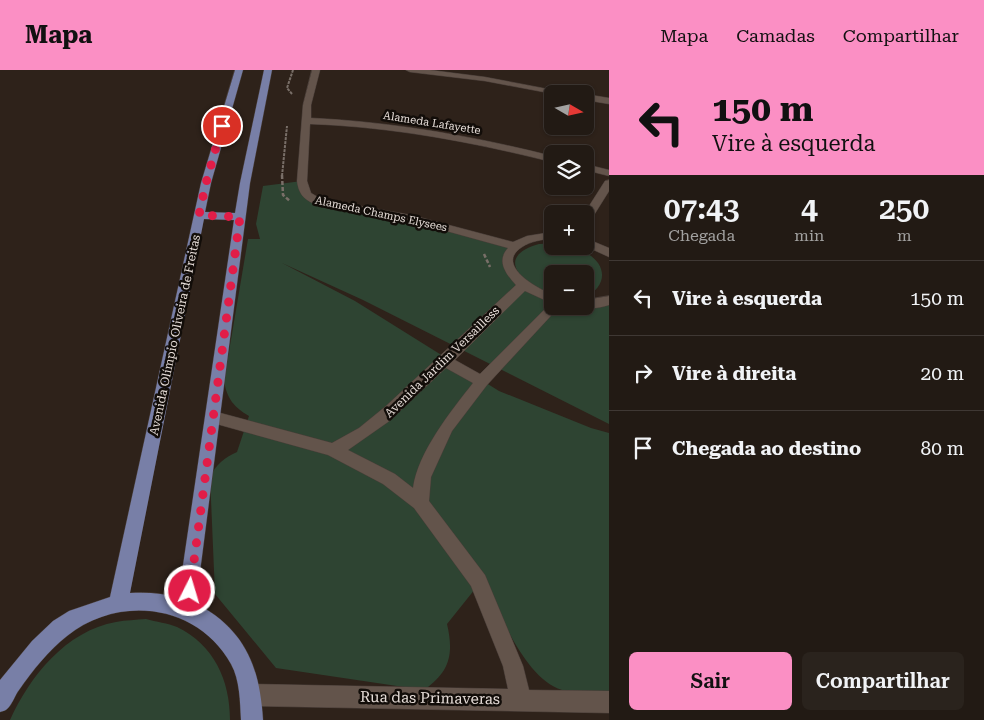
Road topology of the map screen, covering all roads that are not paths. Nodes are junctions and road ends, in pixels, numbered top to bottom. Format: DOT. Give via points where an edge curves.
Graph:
graph roads {
  1 [pos="239,70"];
  2 [pos="268,70"];
  3 [pos="316,70"];
  4 [pos="410,70"];
  5 [pos="544,89"];
  6 [pos="594,98"];
  7 [pos="609,101"];
  8 [pos="307,121"];
  9 [pos="544,156"];
  10 [pos="594,169"];
  11 [pos="609,173"];
  12 [pos="609,183"];
  13 [pos="594,207"];
  14 [pos="199,215"];
  15 [pos="240,217"];
  16 [pos="544,236"];
  17 [pos="594,245"];
  18 [pos="514,246"];
  19 [pos="608,250"];
  20 [pos="523,286"];
  21 [pos="544,297"];
  22 [pos="609,300"];
  23 [pos="594,303"];
  24 [pos="545,315"];
  25 [pos="446,362"];
  26 [pos="482,381"];
  27 [pos="213,416"];
  28 [pos="333,450"];
  29 [pos="420,503"];
  30 [pos="118,603"];
  31 [pos="189,609"];
  32 [pos="251,695"];
  33 [pos="521,700"];
  34 [pos="0,701"];
  35 [pos="609,702"];
  36 [pos="252,720"];
  1 -- 14 [label="main road, Avenida Olímpio Oliveira de Freitas"];
  2 -- 15 [label="main road"];
  3 -- 8 [label="street"];
  4 -- 5 [label="street"];
  6 -- 7 [label="street"];
  8 -- 9 [label="street, Alameda Lafayette" via="433,134"];
  8 -- 18 [label="street, Alameda Champs Elysees" via="302,190 314,201 411,218"];
  10 -- 11 [label="street"];
  12 -- 13 [label="street"];
  14 -- 15 [label="main road"];
  14 -- 30 [label="main road, Avenida Olímpio Oliveira de Freitas"];
  15 -- 27 [label="main road"];
  16 -- 18 [label="street" via="524,240"];
  17 -- 19 [label="street"];
  18 -- 20 [label="street" via="508,255 508,265"];
  20 -- 21 [label="street"];
  20 -- 25 [label="street, Avenida Jardim Versailless"];
  22 -- 23 [label="street"];
  24 -- 26 [label="street"];
  25 -- 26 [label="street"];
  25 -- 28 [label="street, Avenida Jardim Versailless" via="378,423 355,440"];
  26 -- 29 [label="street" via="446,428 423,477"];
  27 -- 28 [label="street"];
  27 -- 31 [label="main road"];
  28 -- 29 [label="street" via="389,479"];
  29 -- 33 [label="street" via="478,581 513,666"];
  30 -- 31 [label="main road" via="155,600"];
  30 -- 34 [label="main road" via="76,618 37,648"];
  31 -- 32 [label="main road" via="218,628 239,657"];
  32 -- 33 [label="street, Rua das Primaveras"];
  32 -- 36 [label="main road"];
  33 -- 35 [label="street, Rua das Primaveras"];
}
